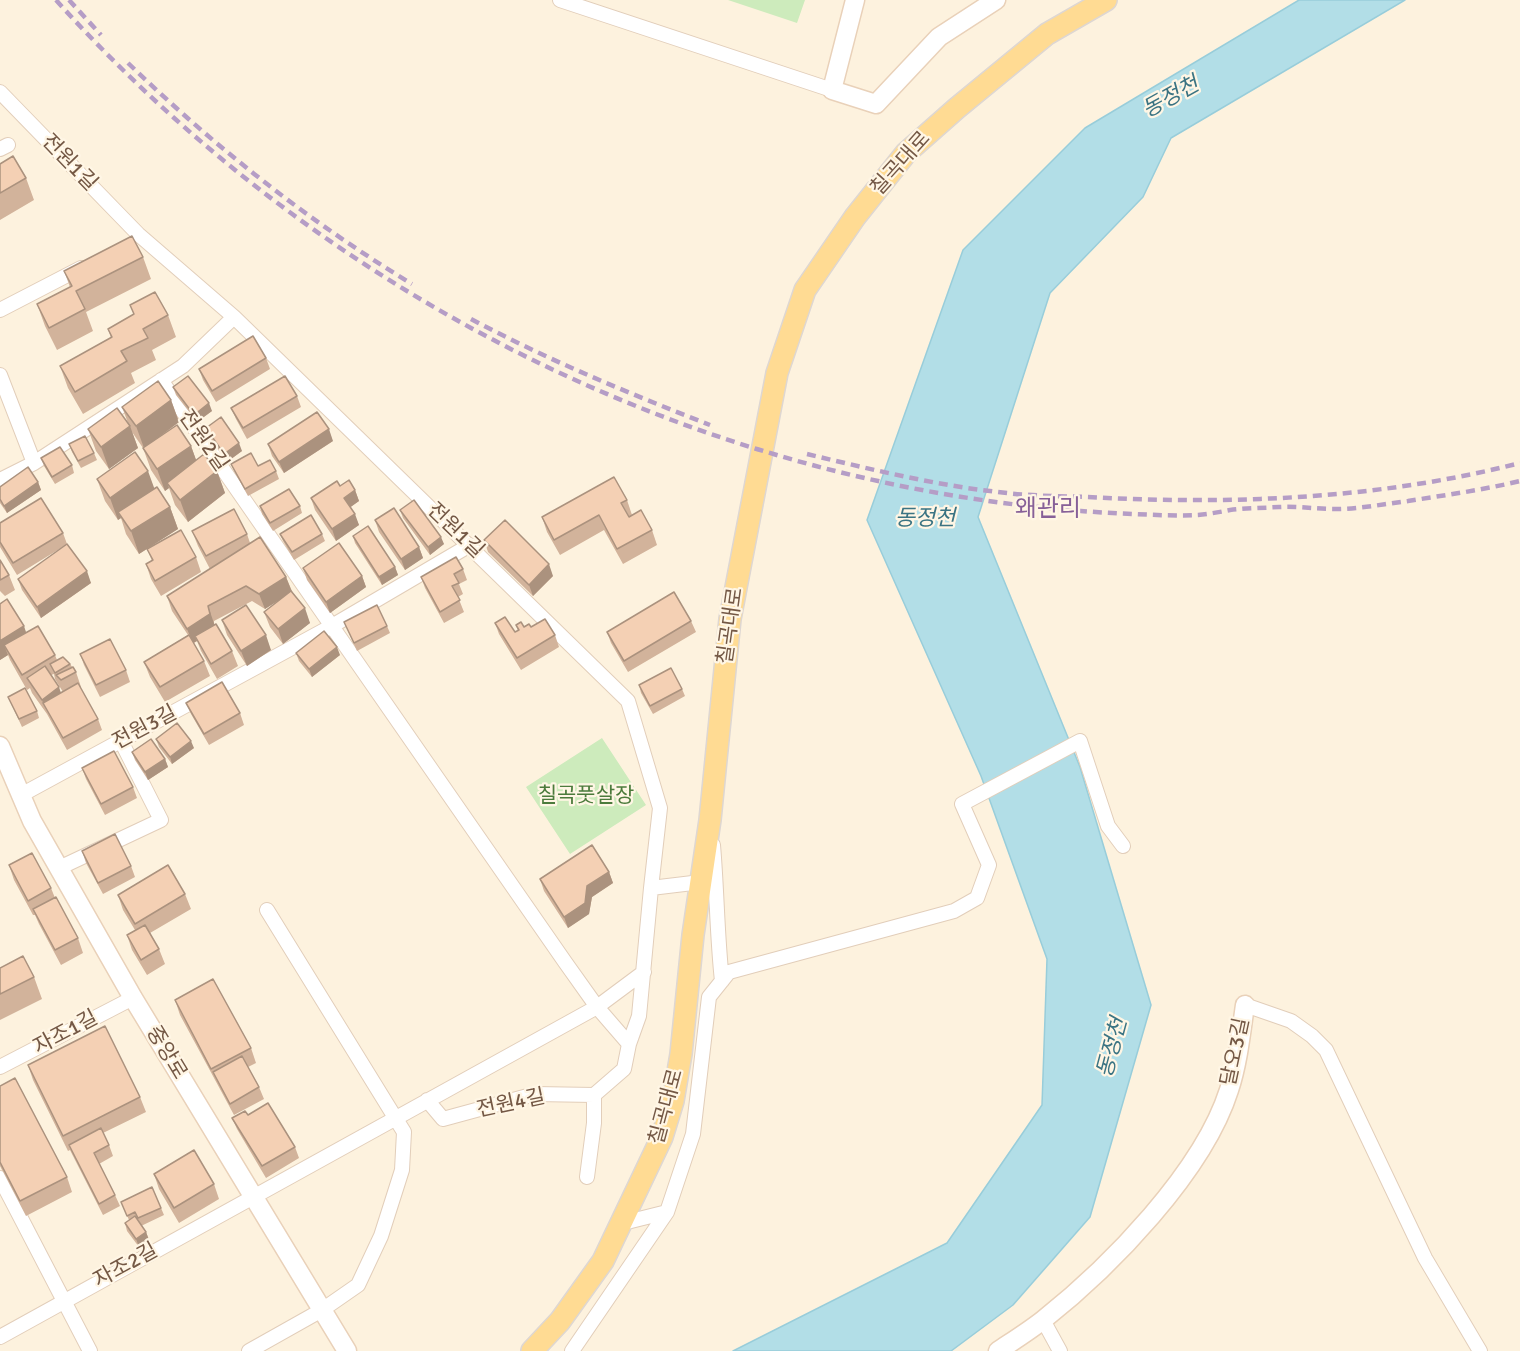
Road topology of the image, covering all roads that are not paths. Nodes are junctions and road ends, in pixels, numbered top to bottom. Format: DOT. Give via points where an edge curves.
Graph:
graph roads {
  1 [pos="560,0"];
  2 [pos="855,0"];
  3 [pos="996,0"];
  4 [pos="1106,0"];
  5 [pos="832,90"];
  6 [pos="0,92"];
  7 [pos="98,259"];
  8 [pos="0,310"];
  9 [pos="234,317"];
  10 [pos="0,375"];
  11 [pos="161,380"];
  12 [pos="34,463"];
  13 [pos="0,480"];
  14 [pos="470,545"];
  15 [pos="332,626"];
  16 [pos="121,741"];
  17 [pos="0,746"];
  18 [pos="21,795"];
  19 [pos="710,820"];
  20 [pos="1123,846"];
  21 [pos="59,868"];
  22 [pos="701,882"];
  23 [pos="651,888"];
  24 [pos="267,910"];
  25 [pos="644,972"];
  26 [pos="722,981"];
  27 [pos="133,998"];
  28 [pos="1245,1005"];
  29 [pos="597,1007"];
  30 [pos="629,1044"];
  31 [pos="0,1067"];
  32 [pos="594,1095"];
  33 [pos="427,1100"];
  34 [pos="396,1117"];
  35 [pos="587,1177"];
  36 [pos="0,1178"];
  37 [pos="253,1196"];
  38 [pos="667,1212"];
  39 [pos="623,1222"];
  40 [pos="64,1301"];
  41 [pos="322,1310"];
  42 [pos="1043,1320"];
  43 [pos="0,1337"];
  44 [pos="90,1351"];
  45 [pos="249,1351"];
  46 [pos="347,1351"];
  47 [pos="532,1351"];
  48 [pos="572,1351"];
  49 [pos="998,1351"];
  50 [pos="1060,1351"];
  51 [pos="1480,1351"];
  1 -- 5 [label="street"];
  2 -- 5 [label="street"];
  3 -- 5 [label="street" via="939,37 876,104"];
  4 -- 19 [label="main road, 칠곡대로" via="1047,34 906,153 855,217 806,290 777,373 730,619"];
  6 -- 9 [label="street, 전원1길" via="133,237"];
  7 -- 8 [label="street"];
  9 -- 11 [label="street" via="183,366"];
  9 -- 14 [label="street, 전원1길"];
  10 -- 12 [label="street"];
  11 -- 12 [label="street"];
  11 -- 15 [label="street, 전원2길"];
  12 -- 13 [label="street"];
  14 -- 15 [label="street, 전원3길"];
  14 -- 23 [label="street, 전원1길" via="628,701 660,808"];
  15 -- 16 [label="street, 전원3길"];
  15 -- 29 [label="street"];
  16 -- 18 [label="street, 전원3길"];
  16 -- 21 [label="street" via="161,820"];
  17 -- 18 [label="street, 중앙로"];
  18 -- 21 [label="street, 중앙로"];
  19 -- 22 [label="main road, 칠곡대로"];
  19 -- 26 [label="street"];
  20 -- 26 [label="street" via="1108,826 1080,741 962,804 989,865 977,898 954,911 729,972"];
  21 -- 27 [label="street, 중앙로"];
  22 -- 23 [label="street"];
  22 -- 39 [label="main road, 칠곡대로" via="673,1101 662,1137"];
  23 -- 25 [label="street, 전원1길"];
  24 -- 34 [label="street"];
  25 -- 29 [label="street, 전원4길"];
  25 -- 30 [label="street, 전원1길" via="639,1016"];
  26 -- 38 [label="street" via="709,997 693,1134"];
  27 -- 31 [label="street, 자조1길"];
  27 -- 37 [label="street, 중앙로"];
  28 -- 42 [label="street, 달오3길" via="1229,1090 1197,1155 1133,1236"];
  28 -- 51 [label="street, 달오3길" via="1291,1021 1326,1050 1425,1258"];
  29 -- 30 [label="street"];
  29 -- 33 [label="street, 전원4길"];
  30 -- 32 [label="street, 전원1길" via="624,1069"];
  32 -- 33 [label="street, 전원4길" via="535,1094 443,1119"];
  32 -- 35 [label="street"];
  33 -- 34 [label="street, 전원4길"];
  34 -- 37 [label="street, 전원4길"];
  34 -- 41 [label="street" via="404,1132 402,1170 381,1236 358,1285"];
  36 -- 40 [label="street"];
  37 -- 40 [label="street, 자조2길"];
  37 -- 41 [label="street, 중앙로"];
  38 -- 39 [label="street"];
  38 -- 48 [label="street"];
  39 -- 47 [label="main road, 칠곡대로" via="603,1261 560,1321"];
  40 -- 43 [label="street, 자조2길"];
  40 -- 44 [label="street"];
  41 -- 45 [label="street"];
  41 -- 46 [label="street, 중앙로"];
  42 -- 49 [label="street, 달오3길"];
  42 -- 50 [label="street"];
}
